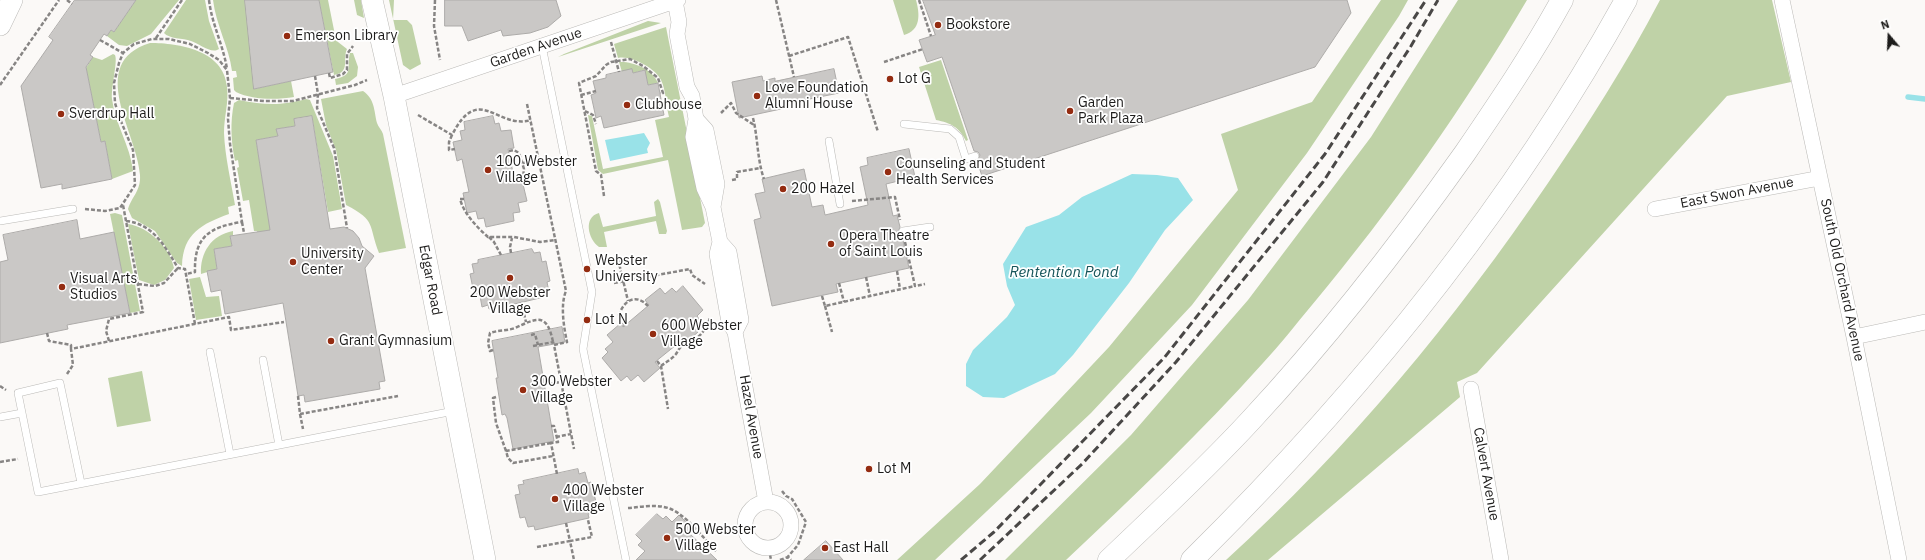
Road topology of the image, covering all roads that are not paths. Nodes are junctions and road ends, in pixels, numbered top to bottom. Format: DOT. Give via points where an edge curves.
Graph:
graph roads {
  1 [pos="12,0"];
  2 [pos="372,0"];
  3 [pos="676,0"];
  4 [pos="1562,0"];
  5 [pos="1626,0"];
  6 [pos="1782,0"];
  7 [pos="0,25"];
  8 [pos="542,46"];
  9 [pos="394,96"];
  10 [pos="904,124"];
  11 [pos="829,141"];
  12 [pos="975,156"];
  13 [pos="1820,178"];
  14 [pos="840,204"];
  15 [pos="73,208"];
  16 [pos="1655,209"];
  17 [pos="0,221"];
  18 [pos="930,226"];
  19 [pos="903,231"];
  20 [pos="1925,322"];
  21 [pos="1854,337"];
  22 [pos="210,352"];
  23 [pos="263,360"];
  24 [pos="1471,389"];
  25 [pos="456,411"];
  26 [pos="22,413"];
  27 [pos="0,417"];
  28 [pos="278,445"];
  29 [pos="230,454"];
  30 [pos="81,483"];
  31 [pos="766,502"];
  32 [pos="770,554"];
  33 [pos="1496,557"];
  34 [pos="485,560"];
  35 [pos="626,560"];
  36 [pos="1109,560"];
  37 [pos="1192,560"];
  38 [pos="1899,560"];
  1 -- 7 [label="street"];
  2 -- 9 [label="street, Edgar Road"];
  3 -- 8 [label="street, Garden Avenue"];
  3 -- 31 [label="street, Hazel Avenue" via="679,22 677,34 685,79 692,96 696,119 693,137 704,188 713,207 720,242 717,254 729,322 735,332"];
  4 -- 36 [label="highway" via="1499,103 1441,187 1380,268 1251,420 1180,493"];
  5 -- 37 [label="highway" via="1555,120 1498,205 1437,286 1373,367 1305,444"];
  6 -- 13 [label="street, South Old Orchard Avenue"];
  8 -- 9 [label="street, Garden Avenue"];
  8 -- 35 [label="lane" via="592,292 583,349"];
  9 -- 25 [label="street, Edgar Road"];
  10 -- 12 [label="lane" via="950,129 959,137 966,159"];
  11 -- 14 [label="lane"];
  13 -- 16 [label="street, East Swon Avenue"];
  13 -- 21 [label="street, South Old Orchard Avenue"];
  15 -- 17 [label="lane"];
  18 -- 19 [label="lane"];
  20 -- 21 [label="street"];
  21 -- 38 [label="street, South Old Orchard Avenue"];
  22 -- 29 [label="lane"];
  23 -- 28 [label="lane"];
  24 -- 33 [label="street, Calvert Avenue"];
  25 -- 28 [label="lane"];
  25 -- 34 [label="street, Edgar Road"];
  26 -- 27 [label="lane"];
  26 -- 30 [label="lane" via="38,492"];
  26 -- 30 [label="lane" via="18,393 60,383"];
  28 -- 29 [label="lane"];
  29 -- 30 [label="lane"];
  31 -- 32 [label="street" via="780,506 790,517 791,523 790,531 783,543"];
  31 -- 32 [label="street" via="753,507 745,520 744,528 755,545"];
}
